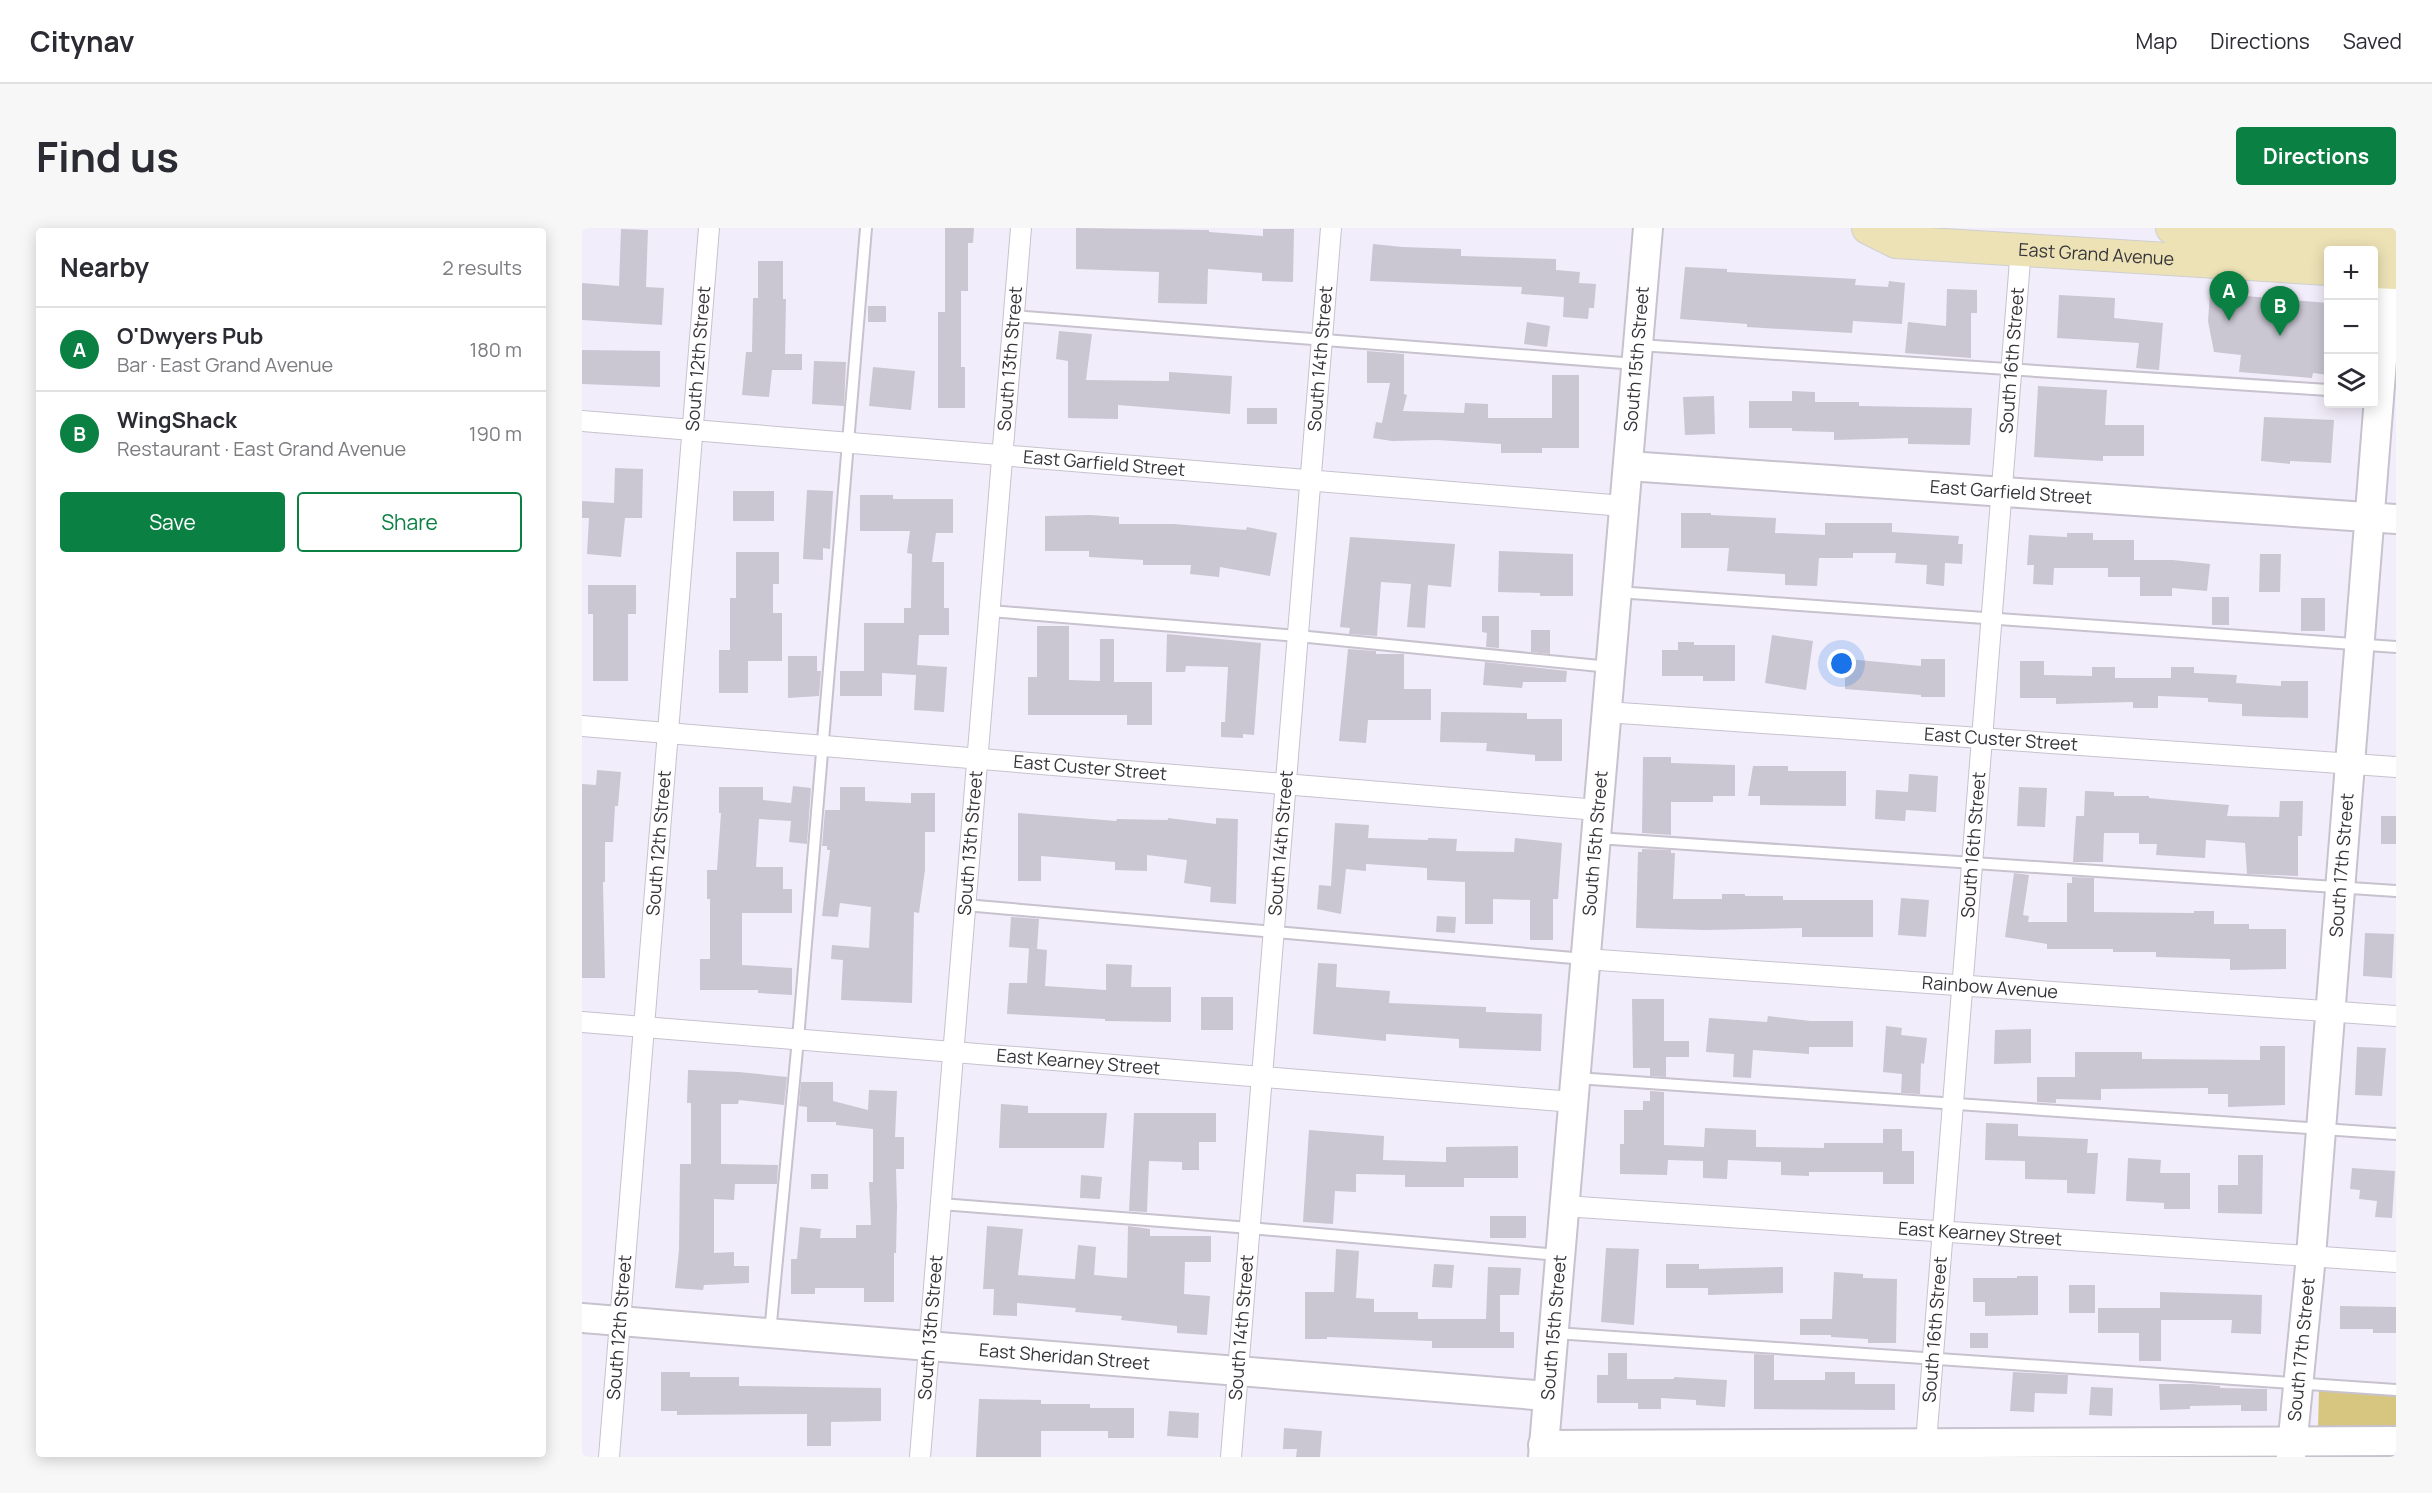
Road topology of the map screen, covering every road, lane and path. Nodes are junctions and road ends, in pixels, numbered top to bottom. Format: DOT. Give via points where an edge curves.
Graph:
graph roads {
  1 [pos="709,228"];
  2 [pos="866,228"];
  3 [pos="1021,228"];
  4 [pos="1331,228"];
  5 [pos="1648,228"];
  6 [pos="1868,228"];
  7 [pos="2172,228"];
  8 [pos="2394,238"];
  9 [pos="2021,248"];
  10 [pos="2324,269"];
  11 [pos="2386,272"];
  12 [pos="1014,316"];
  13 [pos="1322,339"];
  14 [pos="1637,354"];
  15 [pos="2010,369"];
  16 [pos="2324,390"];
  17 [pos="2380,393"];
  18 [pos="582,422"];
  19 [pos="693,430"];
  20 [pos="849,443"];
  21 [pos="1002,455"];
  22 [pos="1628,466"];
  23 [pos="1310,480"];
  24 [pos="2001,492"];
  25 [pos="1624,506"];
  26 [pos="2383,518"];
  27 [pos="1617,592"];
  28 [pos="990,611"];
  29 [pos="1990,618"];
  30 [pos="1298,636"];
  31 [pos="2359,644"];
  32 [pos="2396,647"];
  33 [pos="1610,667"];
  34 [pos="1606,712"];
  35 [pos="582,726"];
  36 [pos="668,733"];
  37 [pos="1981,738"];
  38 [pos="823,746"];
  39 [pos="977,759"];
  40 [pos="2349,763"];
  41 [pos="2396,766"];
  42 [pos="1286,784"];
  43 [pos="1598,810"];
  44 [pos="1595,838"];
  45 [pos="1971,863"];
  46 [pos="2340,887"];
  47 [pos="2396,891"];
  48 [pos="965,905"];
  49 [pos="1274,933"];
  50 [pos="1585,959"];
  51 [pos="1962,985"];
  52 [pos="2330,1012"];
  53 [pos="2396,1016"];
  54 [pos="582,1022"];
  55 [pos="644,1027"];
  56 [pos="798,1039"];
  57 [pos="953,1052"];
  58 [pos="1262,1077"];
  59 [pos="1574,1090"];
  60 [pos="1952,1104"];
  61 [pos="2320,1129"];
  62 [pos="2396,1134"];
  63 [pos="940,1204"];
  64 [pos="1564,1206"];
  65 [pos="1250,1228"];
  66 [pos="1944,1232"];
  67 [pos="1559,1255"];
  68 [pos="2311,1256"];
  69 [pos="2396,1262"];
  70 [pos="582,1318"];
  71 [pos="620,1322"];
  72 [pos="1552,1332"];
  73 [pos="770,1333"];
  74 [pos="929,1346"];
  75 [pos="1933,1357"];
  76 [pos="1238,1371"];
  77 [pos="2300,1383"];
  78 [pos="2396,1390"];
  79 [pos="1547,1396"];
  80 [pos="2396,1441"];
  81 [pos="1926,1443"];
  82 [pos="2291,1449"];
  83 [pos="1543,1451"];
  84 [pos="609,1457"];
  85 [pos="920,1457"];
  86 [pos="1231,1457"];
  1 -- 19 [label="street, South 12th Street"];
  2 -- 20 [label="lane"];
  3 -- 12 [label="street, South 13th Street"];
  4 -- 13 [label="street, South 14th Street"];
  5 -- 14 [label="street, South 15th Street"];
  6 -- 9 [label="main road, East Grand Avenue" via="1896,242"];
  7 -- 8 [label="main road, East Grand Avenue"];
  8 -- 11 [label="lane"];
  9 -- 10 [label="main road, East Grand Avenue"];
  9 -- 15 [label="street, South 16th Street"];
  11 -- 17 [label="street, South 17th Street"];
  12 -- 13 [label="lane"];
  12 -- 21 [label="street, South 13th Street"];
  13 -- 14 [label="lane"];
  13 -- 23 [label="street, South 14th Street"];
  14 -- 15 [label="lane"];
  14 -- 22 [label="street, South 15th Street"];
  15 -- 16 [label="lane"];
  15 -- 24 [label="street, South 16th Street"];
  17 -- 26 [label="street, South 17th Street"];
  18 -- 19 [label="street, East Garfield Street"];
  19 -- 20 [label="street, East Garfield Street"];
  19 -- 36 [label="street, South 12th Street"];
  20 -- 21 [label="street, East Garfield Street"];
  20 -- 38 [label="lane"];
  21 -- 23 [label="street, East Garfield Street"];
  21 -- 28 [label="street, South 13th Street"];
  22 -- 24 [label="street, East Garfield Street"];
  22 -- 25 [label="street, South 15th Street"];
  23 -- 25 [label="street, East Garfield Street"];
  23 -- 30 [label="street, South 14th Street"];
  24 -- 26 [label="street, East Garfield Street"];
  24 -- 29 [label="street, South 16th Street"];
  25 -- 27 [label="street, South 15th Street"];
  26 -- 31 [label="street, South 17th Street"];
  27 -- 29 [label="lane"];
  27 -- 33 [label="street, South 15th Street"];
  28 -- 30 [label="lane"];
  28 -- 39 [label="street, South 13th Street"];
  29 -- 31 [label="lane"];
  29 -- 37 [label="street, South 16th Street"];
  30 -- 33 [label="lane"];
  30 -- 42 [label="street, South 14th Street"];
  31 -- 32 [label="lane"];
  31 -- 40 [label="street, South 17th Street"];
  33 -- 34 [label="street, South 15th Street"];
  34 -- 37 [label="street, East Custer Street"];
  34 -- 43 [label="street, South 15th Street"];
  35 -- 36 [label="street, East Custer Street"];
  36 -- 38 [label="street, East Custer Street"];
  36 -- 55 [label="street, South 12th Street"];
  37 -- 40 [label="street, East Custer Street"];
  37 -- 45 [label="street, South 16th Street"];
  38 -- 39 [label="street, East Custer Street"];
  38 -- 56 [label="lane"];
  39 -- 42 [label="street, East Custer Street"];
  39 -- 48 [label="street, South 13th Street"];
  40 -- 41 [label="street, East Custer Street"];
  40 -- 46 [label="street, South 17th Street"];
  42 -- 43 [label="street, East Custer Street"];
  42 -- 49 [label="street, South 14th Street"];
  43 -- 44 [label="street, South 15th Street"];
  44 -- 45 [label="lane"];
  44 -- 50 [label="street, South 15th Street"];
  45 -- 46 [label="lane"];
  45 -- 51 [label="street, South 16th Street"];
  46 -- 47 [label="lane"];
  46 -- 52 [label="street, South 17th Street"];
  48 -- 49 [label="lane"];
  48 -- 57 [label="street, South 13th Street"];
  49 -- 50 [label="lane"];
  49 -- 58 [label="street, South 14th Street"];
  50 -- 51 [label="street, Rainbow Avenue"];
  50 -- 59 [label="street, South 15th Street"];
  51 -- 52 [label="street, Rainbow Avenue"];
  51 -- 60 [label="street, South 16th Street"];
  52 -- 53 [label="street, Rainbow Avenue"];
  52 -- 61 [label="street, South 17th Street"];
  54 -- 55 [label="street, East Kearney Street"];
  55 -- 56 [label="street, East Kearney Street"];
  55 -- 71 [label="street, South 12th Street"];
  56 -- 57 [label="street, East Kearney Street"];
  56 -- 73 [label="lane"];
  57 -- 58 [label="street, East Kearney Street"];
  57 -- 63 [label="street, South 13th Street"];
  58 -- 59 [label="street, East Kearney Street"];
  58 -- 65 [label="street, South 14th Street"];
  59 -- 60 [label="lane"];
  59 -- 64 [label="street, South 15th Street"];
  60 -- 61 [label="lane"];
  60 -- 66 [label="street, South 16th Street"];
  61 -- 62 [label="lane"];
  61 -- 68 [label="street, South 17th Street"];
  63 -- 65 [label="lane"];
  63 -- 74 [label="street, South 13th Street"];
  64 -- 66 [label="street, East Kearney Street"];
  64 -- 67 [label="street, South 15th Street"];
  65 -- 67 [label="lane"];
  65 -- 76 [label="street, South 14th Street"];
  66 -- 68 [label="street, East Kearney Street"];
  66 -- 75 [label="street, South 16th Street"];
  67 -- 72 [label="street, South 15th Street"];
  68 -- 69 [label="street, East Kearney Street"];
  68 -- 77 [label="street, South 17th Street"];
  70 -- 71 [label="street, East Sheridan Street"];
  71 -- 73 [label="street, East Sheridan Street"];
  71 -- 84 [label="street, South 12th Street"];
  72 -- 75 [label="lane"];
  72 -- 79 [label="street, South 15th Street"];
  73 -- 74 [label="street, East Sheridan Street"];
  74 -- 76 [label="street, East Sheridan Street"];
  74 -- 85 [label="street, South 13th Street"];
  75 -- 77 [label="lane"];
  75 -- 81 [label="street, South 16th Street"];
  76 -- 79 [label="street, East Sheridan Street"];
  76 -- 86 [label="street, South 14th Street"];
  77 -- 78 [label="lane"];
  77 -- 82 [label="street, South 17th Street"];
  79 -- 83 [label="street, South 15th Street"];
  80 -- 82 [label="street"];
  81 -- 82 [label="street"];
  81 -- 83 [label="street"];
}
